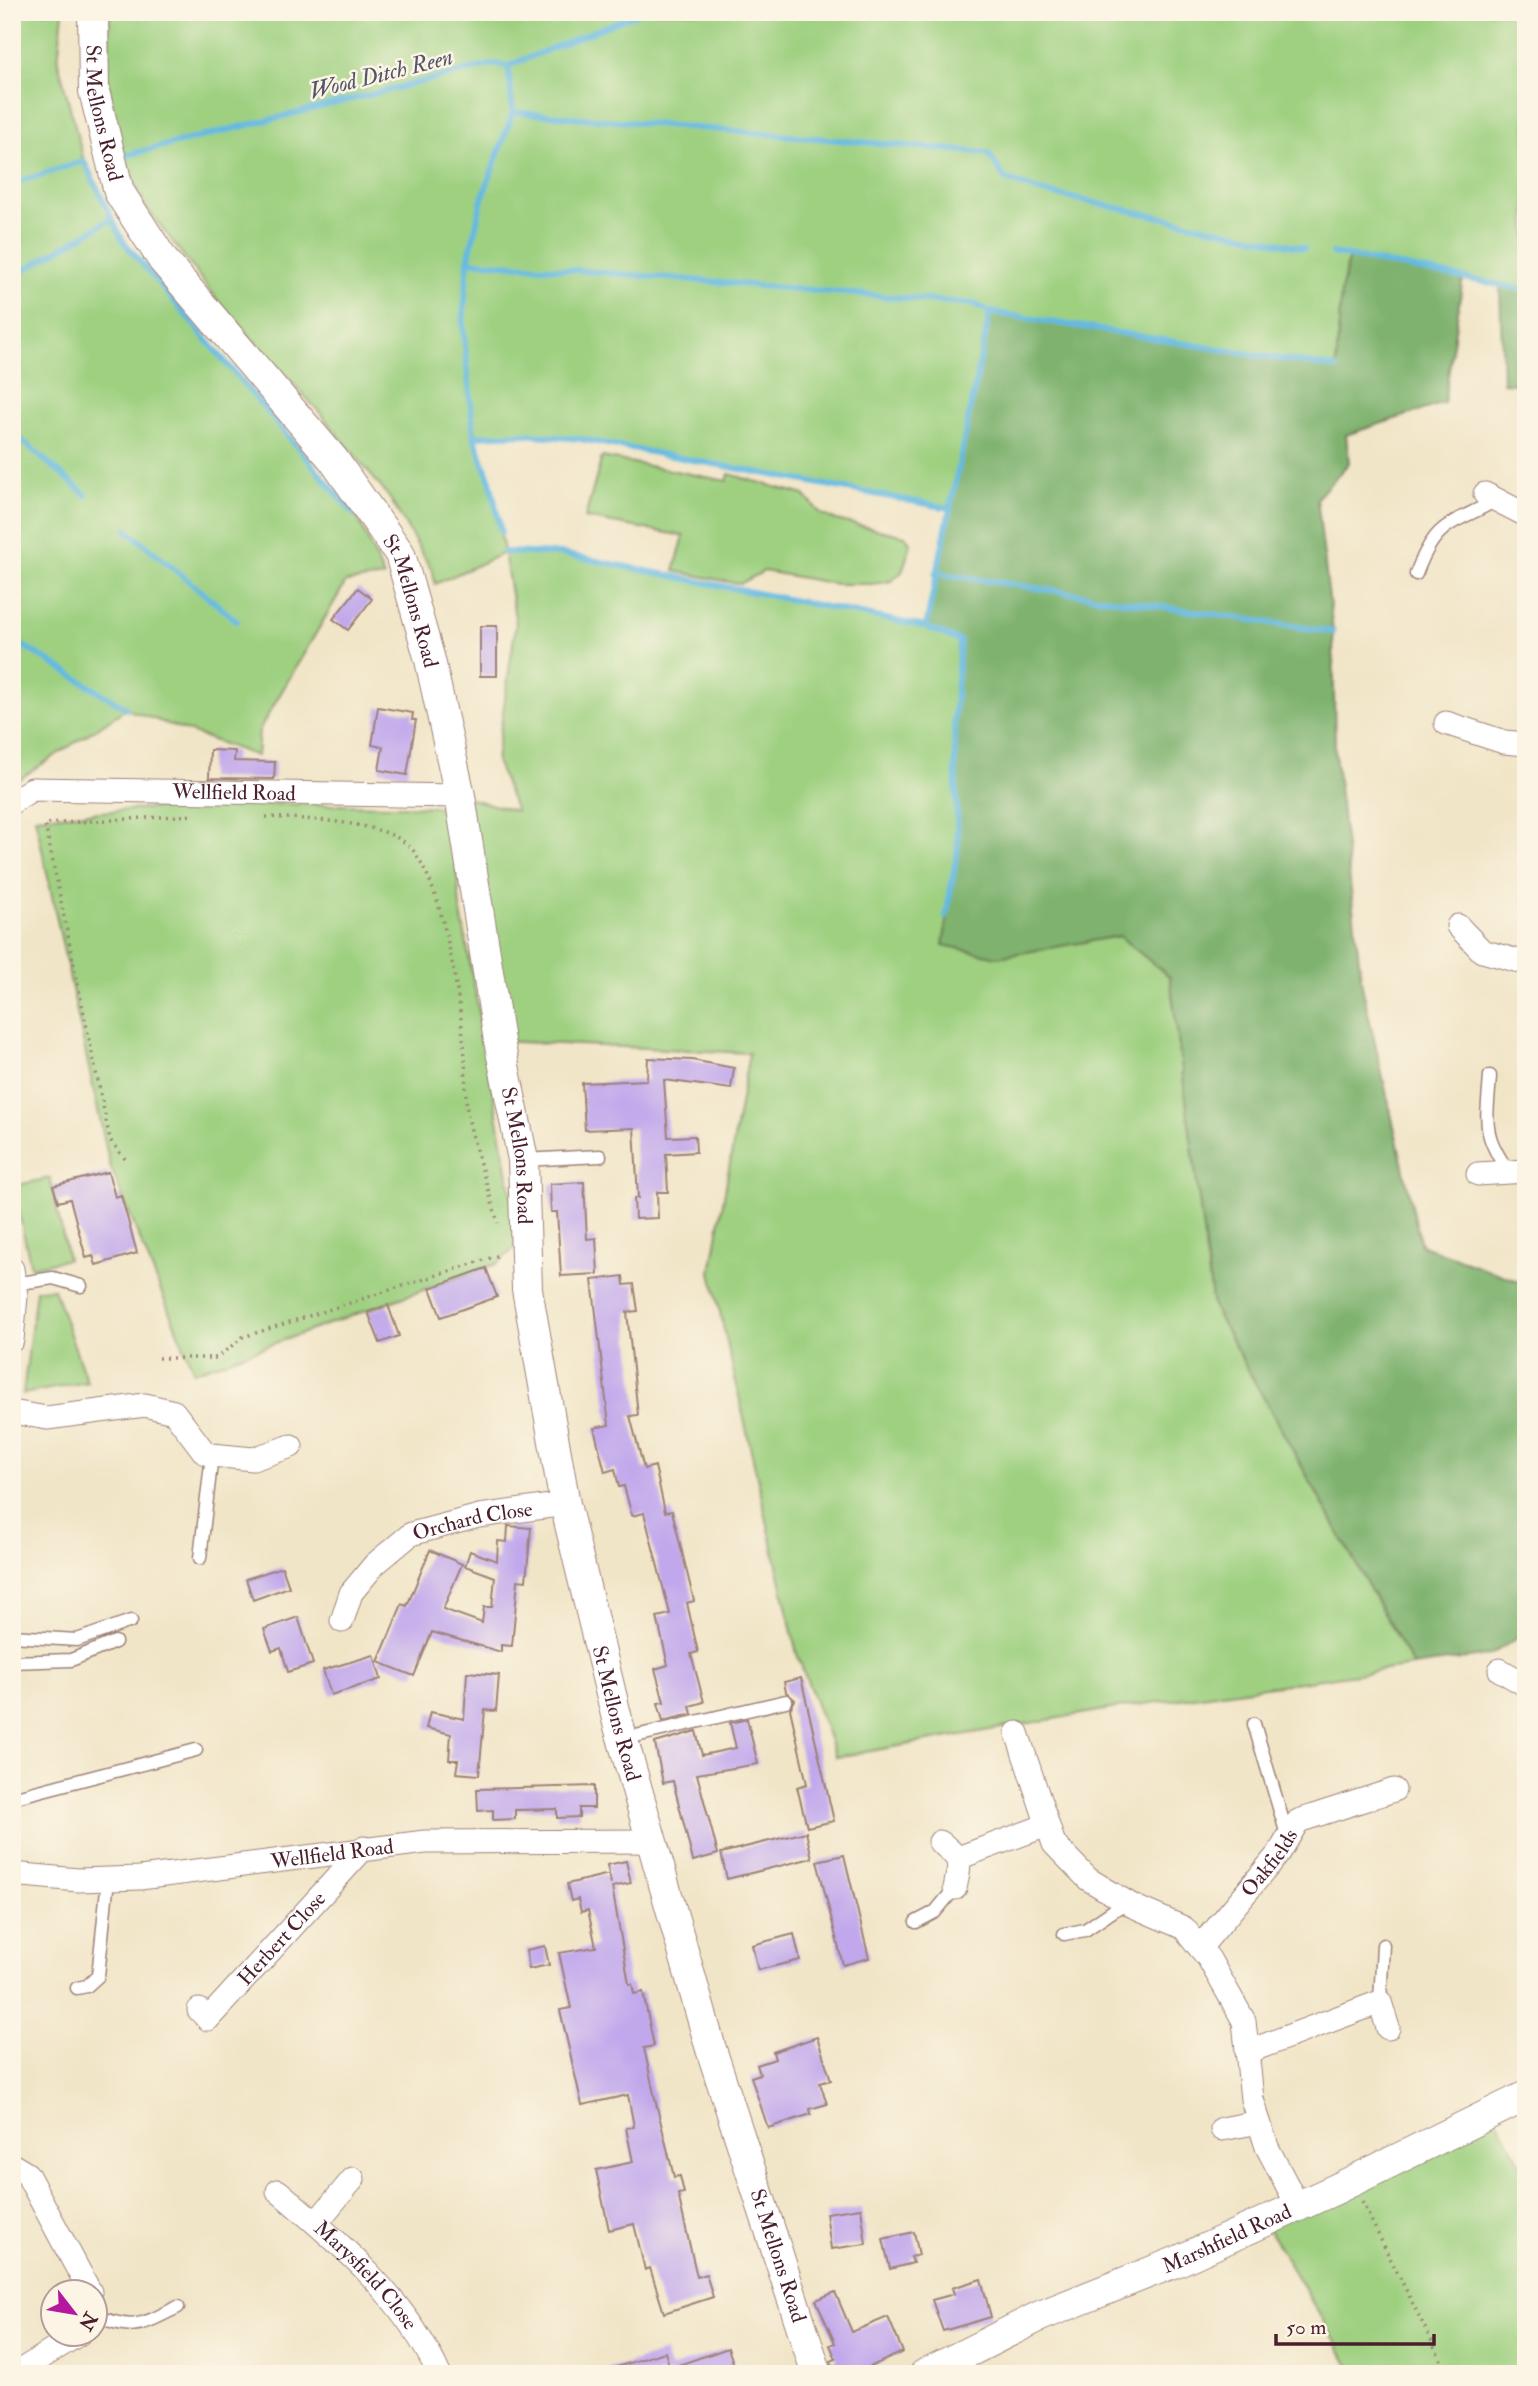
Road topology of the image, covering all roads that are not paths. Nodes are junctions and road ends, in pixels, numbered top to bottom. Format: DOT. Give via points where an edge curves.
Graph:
graph roads {
  1 [pos="93,12"];
  2 [pos="1510,503"];
  3 [pos="1416,574"];
  4 [pos="1446,723"];
  5 [pos="1526,744"];
  6 [pos="460,796"];
  7 [pos="12,802"];
  8 [pos="1458,926"];
  9 [pos="1526,963"];
  10 [pos="1490,1076"];
  11 [pos="600,1156"];
  12 [pos="523,1160"];
  13 [pos="1517,1172"];
  14 [pos="1478,1174"];
  15 [pos="13,1277"];
  16 [pos="81,1286"];
  17 [pos="12,1340"];
  18 [pos="12,1412"];
  19 [pos="291,1446"];
  20 [pos="212,1455"];
  21 [pos="565,1504"];
  22 [pos="200,1558"];
  23 [pos="131,1621"];
  24 [pos="342,1621"];
  25 [pos="12,1636"];
  26 [pos="115,1642"];
  27 [pos="12,1662"];
  28 [pos="1500,1670"];
  29 [pos="1526,1685"];
  30 [pos="786,1701"];
  31 [pos="1254,1724"];
  32 [pos="1017,1733"];
  33 [pos="623,1739"];
  34 [pos="196,1749"];
  35 [pos="1394,1790"];
  36 [pos="12,1798"];
  37 [pos="1047,1825"];
  38 [pos="1288,1838"];
  39 [pos="653,1841"];
  40 [pos="940,1842"];
  41 [pos="365,1848"];
  42 [pos="958,1857"];
  43 [pos="12,1874"];
  44 [pos="108,1879"];
  45 [pos="955,1888"];
  46 [pos="1126,1902"];
  47 [pos="916,1922"];
  48 [pos="1064,1934"];
  49 [pos="1383,1945"];
  50 [pos="1200,1948"];
  51 [pos="76,1988"];
  52 [pos="1380,2002"];
  53 [pos="199,2010"];
  54 [pos="1388,2028"];
  55 [pos="1247,2052"];
  56 [pos="1526,2096"];
  57 [pos="1259,2122"];
  58 [pos="1222,2129"];
  59 [pos="12,2165"];
  60 [pos="353,2179"];
  61 [pos="278,2191"];
  62 [pos="1298,2206"];
  63 [pos="316,2223"];
  64 [pos="83,2278"];
  65 [pos="178,2307"];
  66 [pos="108,2321"];
  67 [pos="56,2348"];
  68 [pos="15,2374"];
  69 [pos="439,2374"];
  70 [pos="817,2374"];
  71 [pos="925,2374"];
  1 -- 6 [label="street, St Mellons Road" via="94,91 119,192 163,260 333,459 400,554 430,660"];
  2 -- 3 [label="lane" via="1455,518 1430,540"];
  4 -- 5 [label="street" via="1504,742"];
  6 -- 7 [label="street, Wellfield Road" via="32,789"];
  6 -- 12 [label="street, St Mellons Road"];
  8 -- 9 [label="street" via="1482,951"];
  10 -- 13 [label="lane" via="1486,1129 1491,1147"];
  11 -- 12 [label="lane"];
  12 -- 21 [label="street, St Mellons Road" via="527,1289"];
  13 -- 14 [label="street"];
  15 -- 16 [label="lane" via="53,1278"];
  15 -- 17 [label="street"];
  18 -- 20 [label="street" via="47,1418 145,1405 174,1412 205,1453"];
  19 -- 20 [label="street" via="253,1459"];
  20 -- 22 [label="lane"];
  21 -- 24 [label="street, Orchard Close" via="479,1516 411,1534 375,1564 351,1593"];
  21 -- 33 [label="street, St Mellons Road"];
  23 -- 25 [label="lane" via="76,1640"];
  26 -- 27 [label="lane" via="71,1660"];
  28 -- 29 [label="street"];
  30 -- 33 [label="lane"];
  31 -- 38 [label="lane"];
  32 -- 37 [label="street"];
  33 -- 39 [label="street, St Mellons Road"];
  34 -- 36 [label="lane"];
  35 -- 38 [label="street, Oakfields" via="1298,1821"];
  37 -- 42 [label="street"];
  37 -- 46 [label="street" via="1054,1844 1088,1879"];
  38 -- 50 [label="street, Oakfields"];
  39 -- 41 [label="street, Wellfield Road" via="446,1842"];
  39 -- 70 [label="street, St Mellons Road" via="711,2049"];
  40 -- 42 [label="street"];
  41 -- 44 [label="street, Wellfield Road" via="289,1861"];
  41 -- 53 [label="street, Herbert Close" via="208,2019"];
  42 -- 45 [label="street"];
  43 -- 44 [label="street, Wellfield Road"];
  44 -- 51 [label="lane" via="98,1976 87,1986"];
  45 -- 47 [label="lane" via="935,1912"];
  46 -- 48 [label="lane" via="1085,1930"];
  46 -- 50 [label="street" via="1184,1928"];
  49 -- 52 [label="lane"];
  50 -- 55 [label="street" via="1244,2021"];
  52 -- 54 [label="street"];
  52 -- 55 [label="street"];
  55 -- 57 [label="street"];
  56 -- 62 [label="street, Marshfield Road"];
  57 -- 58 [label="street"];
  57 -- 62 [label="street"];
  59 -- 64 [label="street" via="27,2174"];
  60 -- 63 [label="street"];
  61 -- 63 [label="street, Marysfield Close"];
  62 -- 71 [label="street, Marshfield Road" via="1178,2261 1040,2316"];
  63 -- 69 [label="street, Marysfield Close" via="377,2280 425,2342"];
  65 -- 66 [label="lane" via="138,2326"];
  67 -- 68 [label="street"];
}
